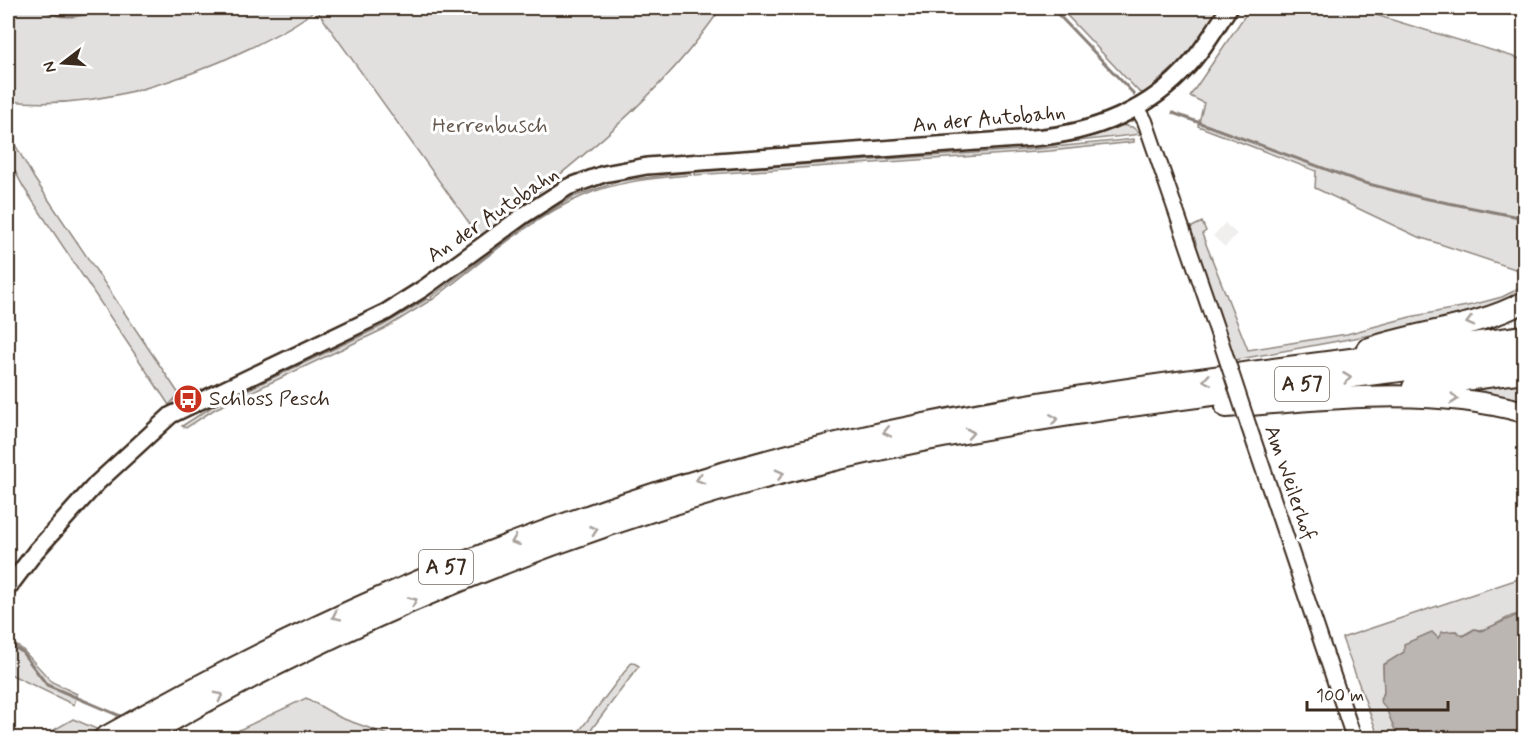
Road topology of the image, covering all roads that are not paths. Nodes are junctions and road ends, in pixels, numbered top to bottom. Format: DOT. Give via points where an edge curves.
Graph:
graph roads {
  1 [pos="1229,8"];
  2 [pos="1137,107"];
  3 [pos="1524,302"];
  4 [pos="1524,336"];
  5 [pos="1524,354"];
  6 [pos="1328,363"];
  7 [pos="1524,372"];
  8 [pos="1333,399"];
  9 [pos="1524,412"];
  10 [pos="1081,415"];
  11 [pos="8,588"];
  12 [pos="104,738"];
  13 [pos="141,738"];
  14 [pos="1354,738"];
  1 -- 2 [label="main road, An der Autobahn" via="1184,71"];
  2 -- 11 [label="main road, An der Autobahn" via="1094,128 1062,136 655,165 576,184 524,215 386,312 165,419 70,512"];
  2 -- 14 [label="street, Am Weilerhof, bridge" via="1220,339"];
  3 -- 6 [label="highway, one-way" via="1493,316 1394,340"];
  4 -- 6 [label="highway, A 57"];
  10 -- 5 [label="highway, A 57, one-way"];
  6 -- 12 [label="highway, A 57, one-way" via="1069,399 924,424 774,458 678,485 438,570 265,650"];
  7 -- 8 [label="highway"];
  8 -- 9 [label="highway, one-way" via="1436,397"];
  8 -- 10 [label="highway" via="1191,410 1108,422"];
  13 -- 10 [label="highway, A 57, one-way" via="361,624 501,564 632,517 831,462 928,440"];
}
